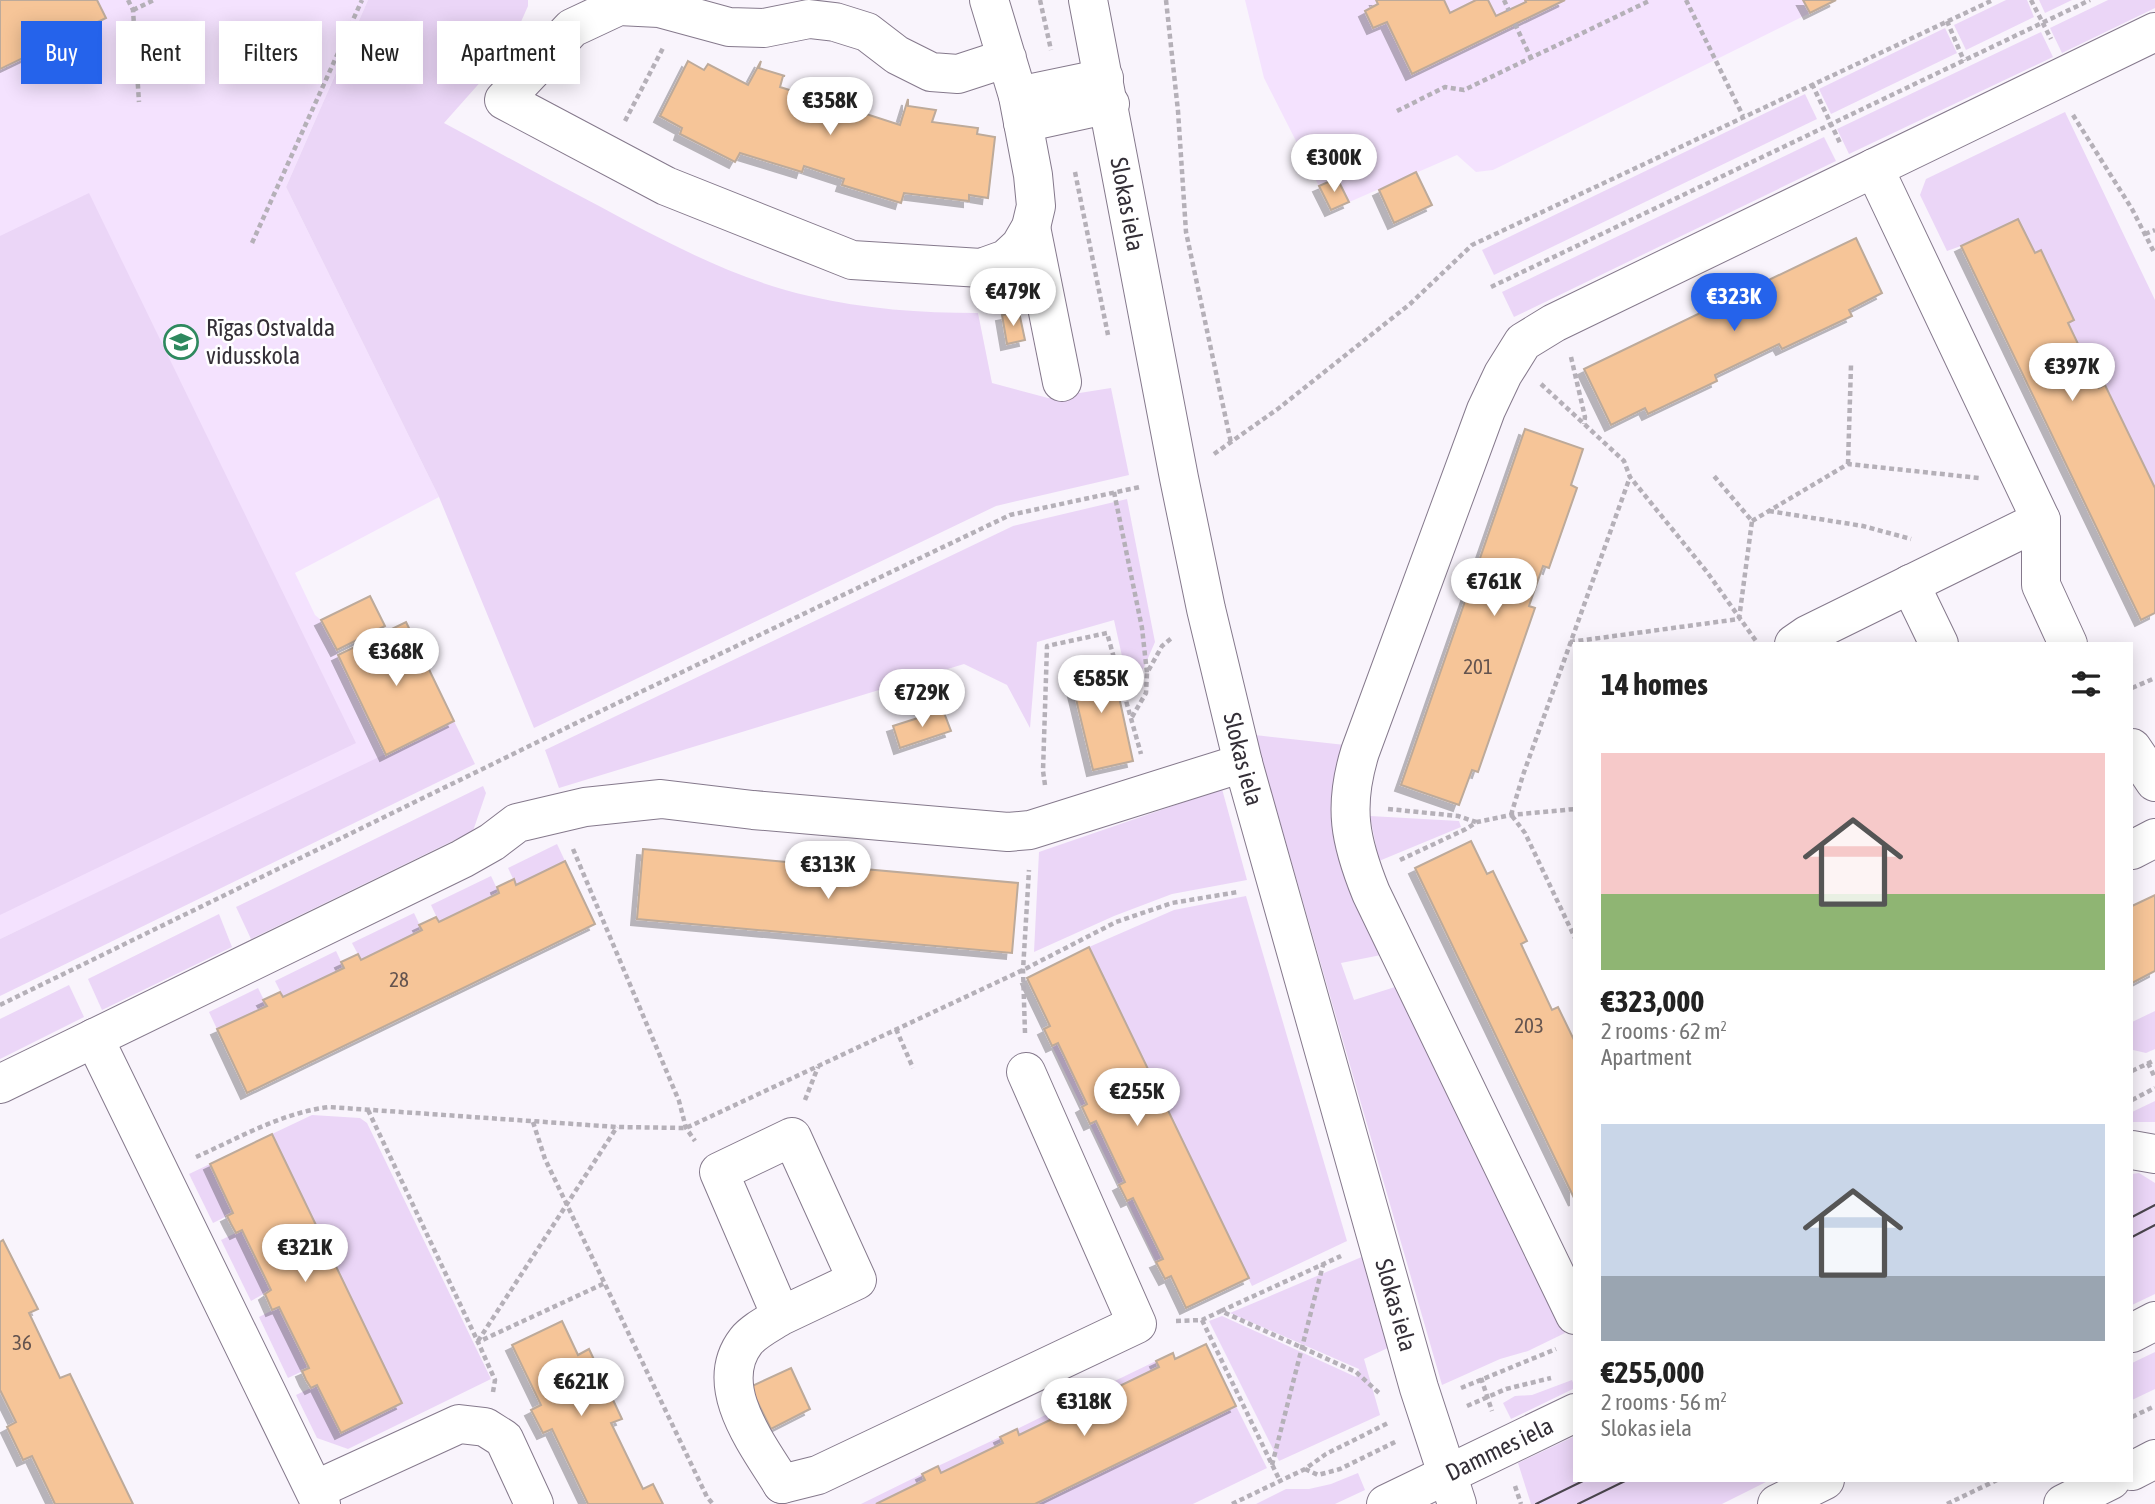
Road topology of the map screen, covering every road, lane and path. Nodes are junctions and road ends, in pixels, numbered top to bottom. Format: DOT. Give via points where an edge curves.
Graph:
graph roads {
  1 [pos="128,0"];
  2 [pos="154,0"];
  3 [pos="362,0"];
  4 [pos="989,0"];
  5 [pos="1040,0"];
  6 [pos="1088,0"];
  7 [pos="1166,0"];
  8 [pos="1504,0"];
  9 [pos="1651,0"];
  10 [pos="1686,0"];
  11 [pos="1993,0"];
  12 [pos="2091,0"];
  13 [pos="133,10"];
  14 [pos="1509,11"];
  15 [pos="681,13"];
  16 [pos="1947,22"];
  17 [pos="1515,24"];
  18 [pos="2155,32"];
  19 [pos="1007,58"];
  20 [pos="1531,58"];
  21 [pos="1964,61"];
  22 [pos="2053,81"];
  23 [pos="1812,84"];
  24 [pos="1107,91"];
  25 [pos="1061,101"];
  26 [pos="139,102"];
  27 [pos="1021,109"];
  28 [pos="1397,111"];
  29 [pos="1743,116"];
  30 [pos="1831,125"];
  31 [pos="608,153"];
  32 [pos="1865,172"];
  33 [pos="1031,227"];
  34 [pos="2155,230"];
  35 [pos="2145,234"];
  36 [pos="252,243"];
  37 [pos="2155,254"];
  38 [pos="1491,287"];
  39 [pos="1562,319"];
  40 [pos="1110,340"];
  41 [pos="1523,342"];
  42 [pos="1851,365"];
  43 [pos="1062,382"];
  44 [pos="1584,424"];
  45 [pos="1231,443"];
  46 [pos="1848,464"];
  47 [pos="1714,476"];
  48 [pos="1630,477"];
  49 [pos="1179,478"];
  50 [pos="2023,483"];
  51 [pos="1114,492"];
  52 [pos="1768,511"];
  53 [pos="2041,520"];
  54 [pos="1752,521"];
  55 [pos="1972,554"];
  56 [pos="1910,584"];
  57 [pos="1206,609"];
  58 [pos="1739,619"];
  59 [pos="1570,642"];
  60 [pos="1756,642"];
  61 [pos="1797,642"];
  62 [pos="1938,642"];
  63 [pos="2067,642"];
  64 [pos="1147,673"];
  65 [pos="2155,678"];
  66 [pos="2133,688"];
  67 [pos="1132,718"];
  68 [pos="2133,749"];
  69 [pos="1243,763"];
  70 [pos="2155,782"];
  71 [pos="1150,793"];
  72 [pos="1350,805"];
  73 [pos="1573,809"];
  74 [pos="558,813"];
  75 [pos="1511,815"];
  76 [pos="1477,822"];
  77 [pos="1043,826"];
  78 [pos="2155,838"];
  79 [pos="2133,849"];
  80 [pos="1364,876"];
  81 [pos="1277,881"];
  82 [pos="1573,934"];
  83 [pos="1023,970"];
  84 [pos="0,1004"];
  85 [pos="896,1029"];
  86 [pos="94,1038"];
  87 [pos="2155,1060"];
  88 [pos="2148,1063"];
  89 [pos="913,1068"];
  90 [pos="2133,1070"];
  91 [pos="1026,1072"];
  92 [pos="2155,1078"];
  93 [pos="0,1084"];
  94 [pos="2155,1088"];
  95 [pos="2133,1099"];
  96 [pos="368,1110"];
  97 [pos="533,1122"];
  98 [pos="617,1128"];
  99 [pos="686,1128"];
  100 [pos="2133,1150"];
  101 [pos="2155,1154"];
  102 [pos="719,1172"];
  103 [pos="160,1174"];
  104 [pos="567,1204"];
  105 [pos="1379,1239"];
  106 [pos="1322,1265"];
  107 [pos="605,1283"];
  108 [pos="1571,1298"];
  109 [pos="1221,1311"];
  110 [pos="781,1316"];
  111 [pos="2155,1321"];
  112 [pos="2133,1332"];
  113 [pos="478,1342"];
  114 [pos="1302,1350"];
  115 [pos="1356,1372"];
  116 [pos="2155,1406"];
  117 [pos="1573,1414"];
  118 [pos="2133,1417"];
  119 [pos="485,1427"];
  120 [pos="2155,1459"];
  121 [pos="1272,1465"];
  122 [pos="2133,1470"];
  123 [pos="1280,1481"];
  124 [pos="1821,1482"];
  125 [pos="1993,1482"];
  126 [pos="2107,1482"];
  127 [pos="1452,1489"];
  128 [pos="777,1494"];
  129 [pos="318,1497"];
  130 [pos="534,1504"];
  131 [pos="713,1504"];
  132 [pos="1386,1504"];
  133 [pos="1777,1504"];
  134 [pos="1947,1504"];
  135 [pos="2063,1504"];
  1 -- 13 [label="path"];
  2 -- 13 [label="path"];
  3 -- 36 [label="path"];
  4 -- 19 [label="street"];
  5 -- 25 [label="path"];
  6 -- 24 [label="street, Slokas iela"];
  7 -- 45 [label="path" via="1186,232"];
  8 -- 14 [label="path"];
  9 -- 20 [label="path"];
  10 -- 29 [label="path"];
  11 -- 16 [label="path"];
  12 -- 21 [label="path"];
  13 -- 26 [label="path"];
  15 -- 19 [label="street" via="729,27 764,28 809,19 835,22 867,32 897,55 931,72 958,74"];
  15 -- 31 [label="path"];
  15 -- 31 [label="street" via="619,6 597,16 572,29 504,100"];
  16 -- 21 [label="path"];
  16 -- 23 [label="path"];
  17 -- 20 [label="path"];
  18 -- 22 [label="street"];
  19 -- 27 [label="street"];
  20 -- 28 [label="path" via="1464,90 1445,87"];
  21 -- 30 [label="path"];
  22 -- 32 [label="street"];
  22 -- 35 [label="path"];
  23 -- 29 [label="path"];
  23 -- 30 [label="path"];
  24 -- 25 [label="street"];
  24 -- 49 [label="street, Slokas iela"];
  25 -- 27 [label="street"];
  25 -- 40 [label="path"];
  27 -- 33 [label="street" via="1036,206"];
  29 -- 45 [label="path" via="1472,245 1410,304"];
  30 -- 32 [label="path"];
  30 -- 38 [label="path"];
  31 -- 33 [label="street" via="666,186 852,260 981,268 1006,260"];
  32 -- 39 [label="street"];
  32 -- 50 [label="street"];
  33 -- 43 [label="street"];
  34 -- 35 [label="path"];
  35 -- 37 [label="path"];
  39 -- 41 [label="street"];
  39 -- 44 [label="path"];
  41 -- 44 [label="path" via="1533,376"];
  41 -- 72 [label="street" via="1486,411 1360,752"];
  42 -- 46 [label="path"];
  44 -- 48 [label="path" via="1624,461"];
  45 -- 49 [label="path"];
  46 -- 50 [label="path"];
  46 -- 52 [label="path"];
  47 -- 54 [label="path"];
  48 -- 58 [label="path"];
  48 -- 59 [label="path"];
  49 -- 51 [label="path"];
  49 -- 57 [label="street, Slokas iela"];
  50 -- 53 [label="street"];
  51 -- 64 [label="path"];
  51 -- 84 [label="path" via="1010,515"];
  52 -- 54 [label="path"];
  52 -- 55 [label="path" via="1863,526"];
  53 -- 55 [label="street"];
  53 -- 63 [label="street" via="2041,586"];
  54 -- 58 [label="path"];
  55 -- 56 [label="street"];
  56 -- 61 [label="street"];
  56 -- 62 [label="street"];
  57 -- 64 [label="path" via="1162,646"];
  57 -- 69 [label="street, Slokas iela"];
  58 -- 59 [label="path"];
  58 -- 60 [label="path"];
  59 -- 75 [label="path"];
  64 -- 67 [label="path" via="1146,693"];
  65 -- 66 [label="path"];
  67 -- 71 [label="path"];
  67 -- 77 [label="path" via="1107,633 1047,646 1043,771 1048,799"];
  68 -- 70 [label="street"];
  69 -- 71 [label="street"];
  69 -- 81 [label="street, Slokas iela"];
  71 -- 77 [label="street"];
  72 -- 76 [label="path"];
  72 -- 80 [label="street" via="1350,825"];
  73 -- 75 [label="path"];
  74 -- 77 [label="street" via="661,799 1007,832"];
  74 -- 86 [label="street" via="517,823 462,859"];
  74 -- 99 [label="path" via="679,1101"];
  75 -- 76 [label="path"];
  75 -- 82 [label="path" via="1525,833"];
  76 -- 80 [label="path"];
  77 -- 83 [label="path"];
  78 -- 79 [label="street"];
  80 -- 108 [label="street"];
  81 -- 83 [label="path" via="1172,903 1128,918"];
  81 -- 105 [label="street, Slokas iela"];
  83 -- 85 [label="path"];
  83 -- 91 [label="path"];
  85 -- 89 [label="path"];
  85 -- 99 [label="path"];
  86 -- 93 [label="street"];
  86 -- 103 [label="street"];
  87 -- 88 [label="path"];
  88 -- 90 [label="path"];
  88 -- 92 [label="path"];
  91 -- 128 [label="street" via="1137,1324"];
  94 -- 95 [label="path"];
  96 -- 97 [label="path"];
  96 -- 103 [label="path" via="307,1110"];
  96 -- 113 [label="path"];
  97 -- 98 [label="path"];
  97 -- 104 [label="path"];
  98 -- 99 [label="path"];
  98 -- 104 [label="path"];
  99 -- 102 [label="path"];
  100 -- 101 [label="street"];
  102 -- 110 [label="street"];
  102 -- 110 [label="street" via="792,1137 857,1280"];
  103 -- 129 [label="street"];
  104 -- 107 [label="path"];
  104 -- 113 [label="path"];
  105 -- 106 [label="path"];
  105 -- 127 [label="street, Slokas iela"];
  106 -- 109 [label="path"];
  106 -- 114 [label="path"];
  107 -- 113 [label="path"];
  107 -- 131 [label="path"];
  109 -- 114 [label="path"];
  109 -- 121 [label="path" via="1202,1320"];
  110 -- 128 [label="street" via="747,1339 733,1377 735,1401"];
  111 -- 112 [label="street"];
  113 -- 119 [label="path" via="495,1380"];
  114 -- 115 [label="path"];
  114 -- 121 [label="path"];
  116 -- 118 [label="path"];
  117 -- 127 [label="street, Dammes iela"];
  119 -- 129 [label="street" via="460,1424"];
  119 -- 130 [label="street" via="504,1439"];
  120 -- 122 [label="street"];
  121 -- 123 [label="path"];
  124 -- 133 [label="street"];
  125 -- 134 [label="path"];
  126 -- 135 [label="street"];
  127 -- 132 [label="street, Dammes iela"];
}
